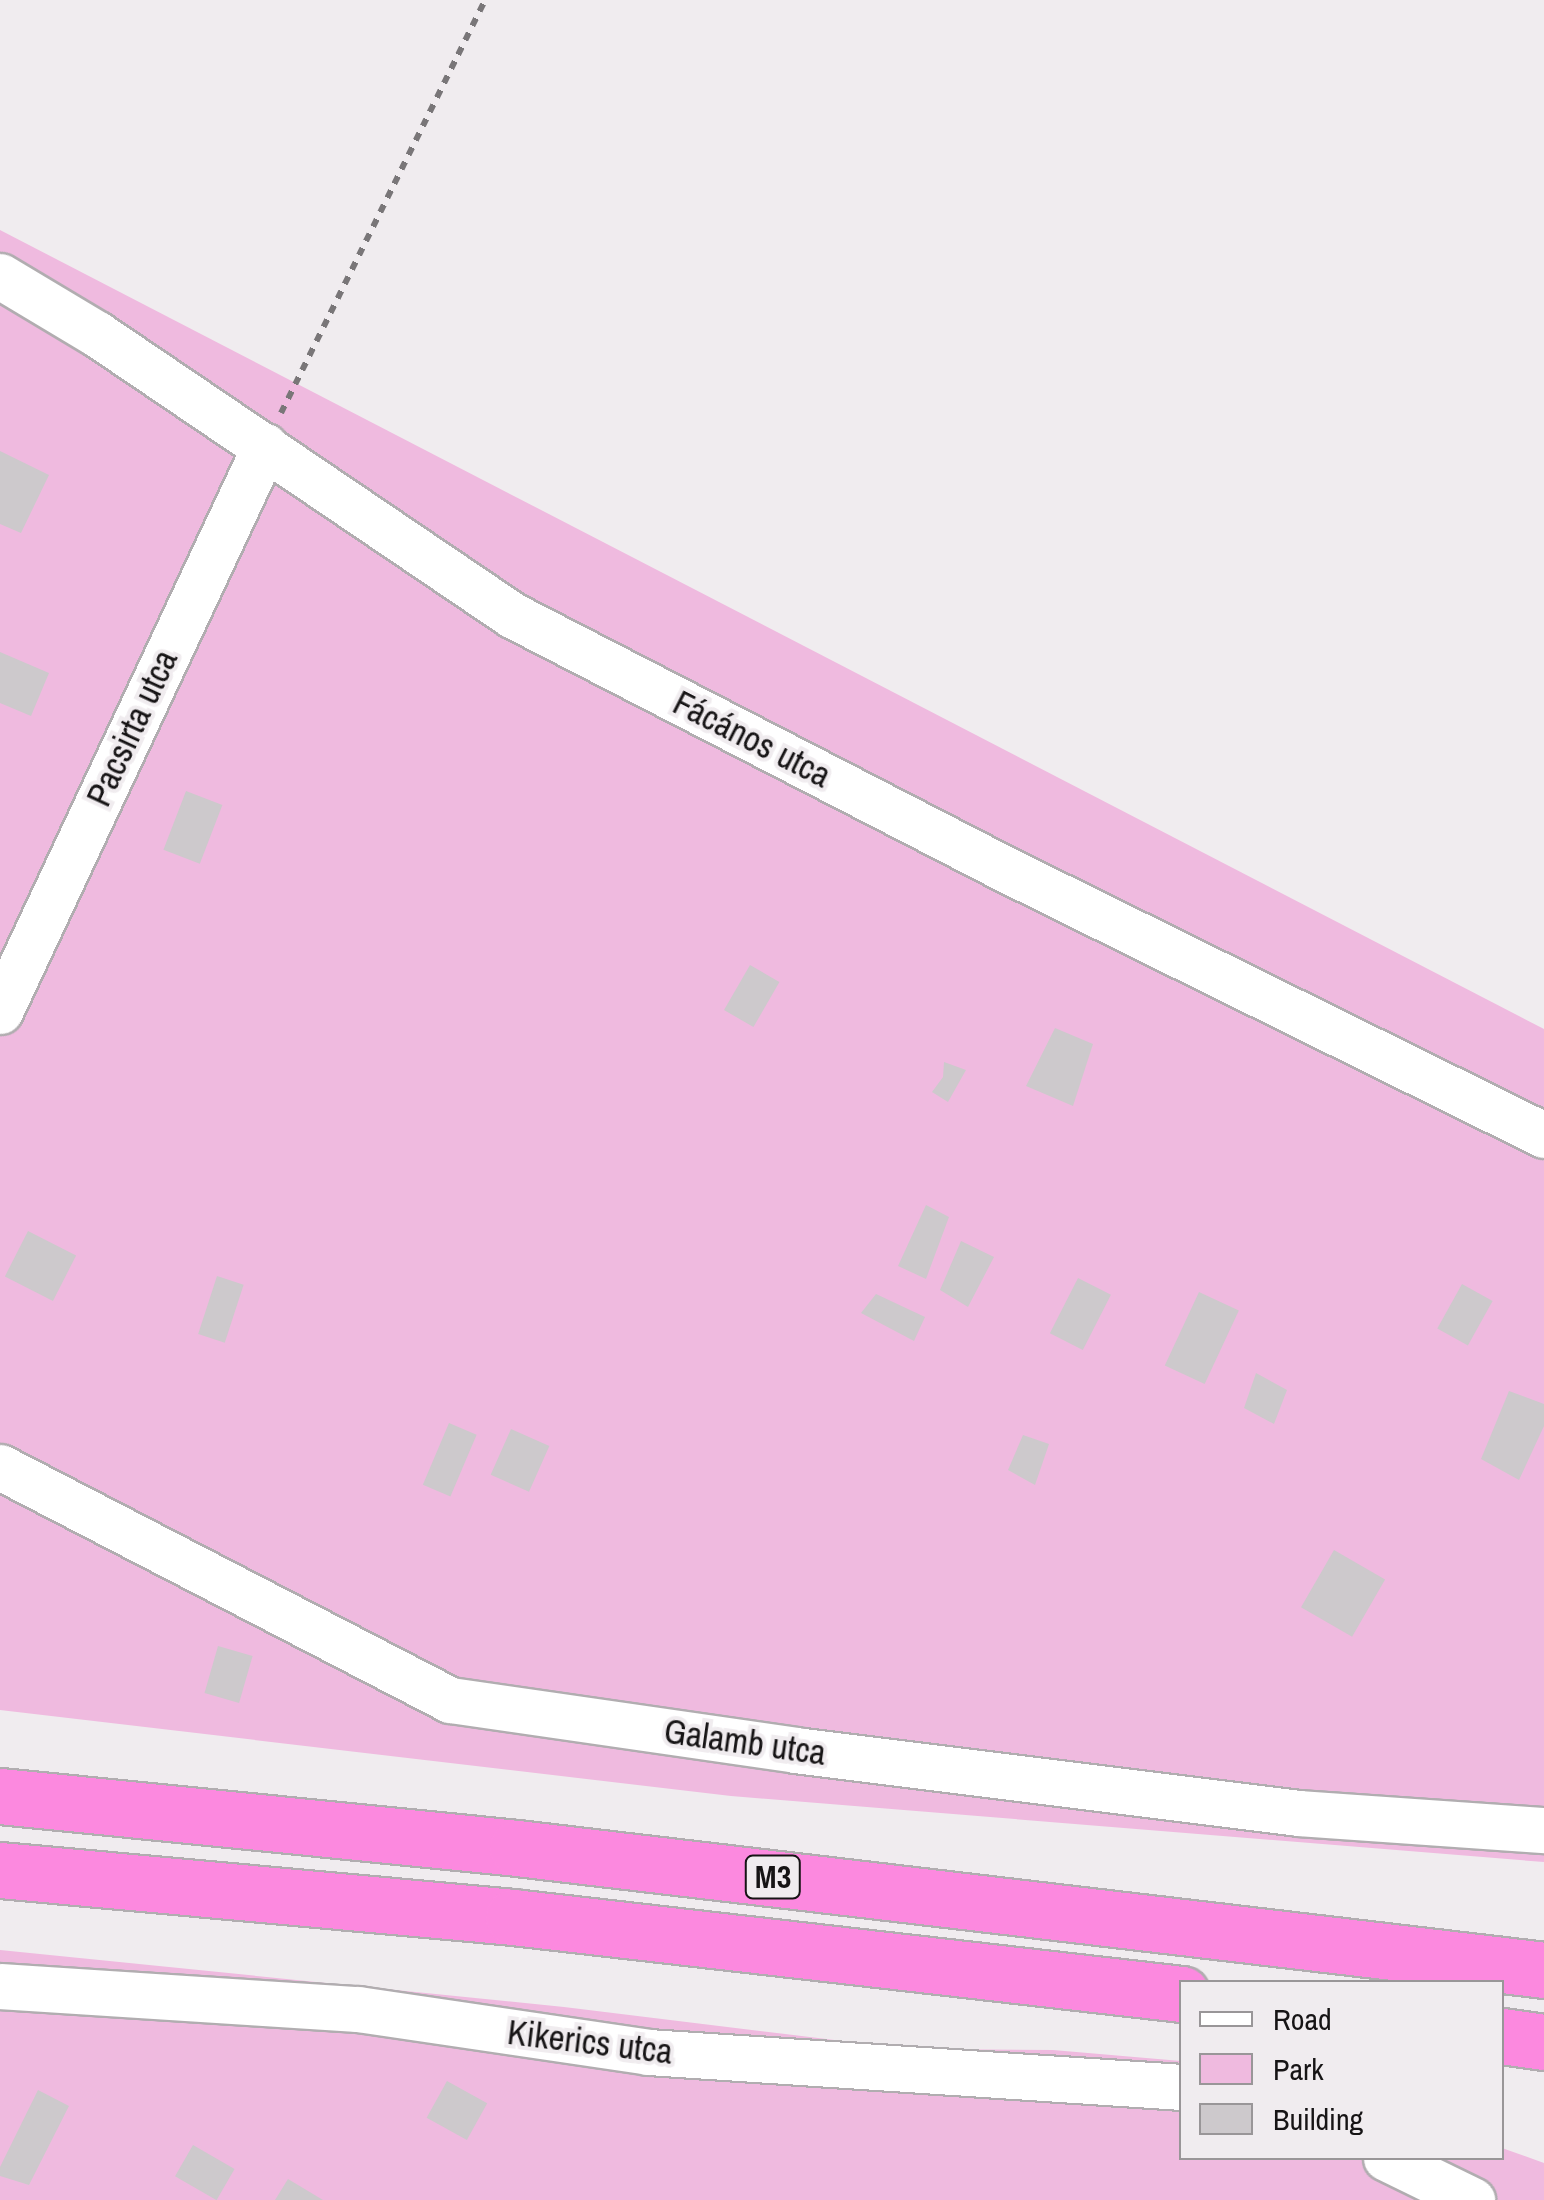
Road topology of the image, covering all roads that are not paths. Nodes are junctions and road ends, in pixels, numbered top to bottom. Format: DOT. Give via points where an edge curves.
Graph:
graph roads {
  1 [pos="0,276"];
  2 [pos="265,446"];
  3 [pos="0,1012"];
  4 [pos="1544,1134"];
  5 [pos="0,1468"];
  6 [pos="0,1796"];
  7 [pos="1544,1830"];
  8 [pos="0,1870"];
  9 [pos="1544,1970"];
  10 [pos="0,1986"];
  11 [pos="1179,1994"];
  12 [pos="1504,2036"];
  13 [pos="1544,2042"];
  14 [pos="1179,2087"];
  15 [pos="1390,2160"];
  16 [pos="1472,2200"];
  1 -- 2 [label="street, Fácános utca"];
  2 -- 3 [label="street, Pacsirta utca"];
  2 -- 4 [label="street, Fácános utca" via="512,615 1005,869"];
  5 -- 7 [label="street, Galamb utca" via="450,1700 1279,1811"];
  6 -- 9 [label="highway, M3" via="517,1848"];
  8 -- 11 [label="highway, M3" via="532,1920"];
  10 -- 14 [label="street, Kikerics utca" via="358,2009 648,2052"];
  12 -- 13 [label="highway"];
  15 -- 16 [label="street"];
}
